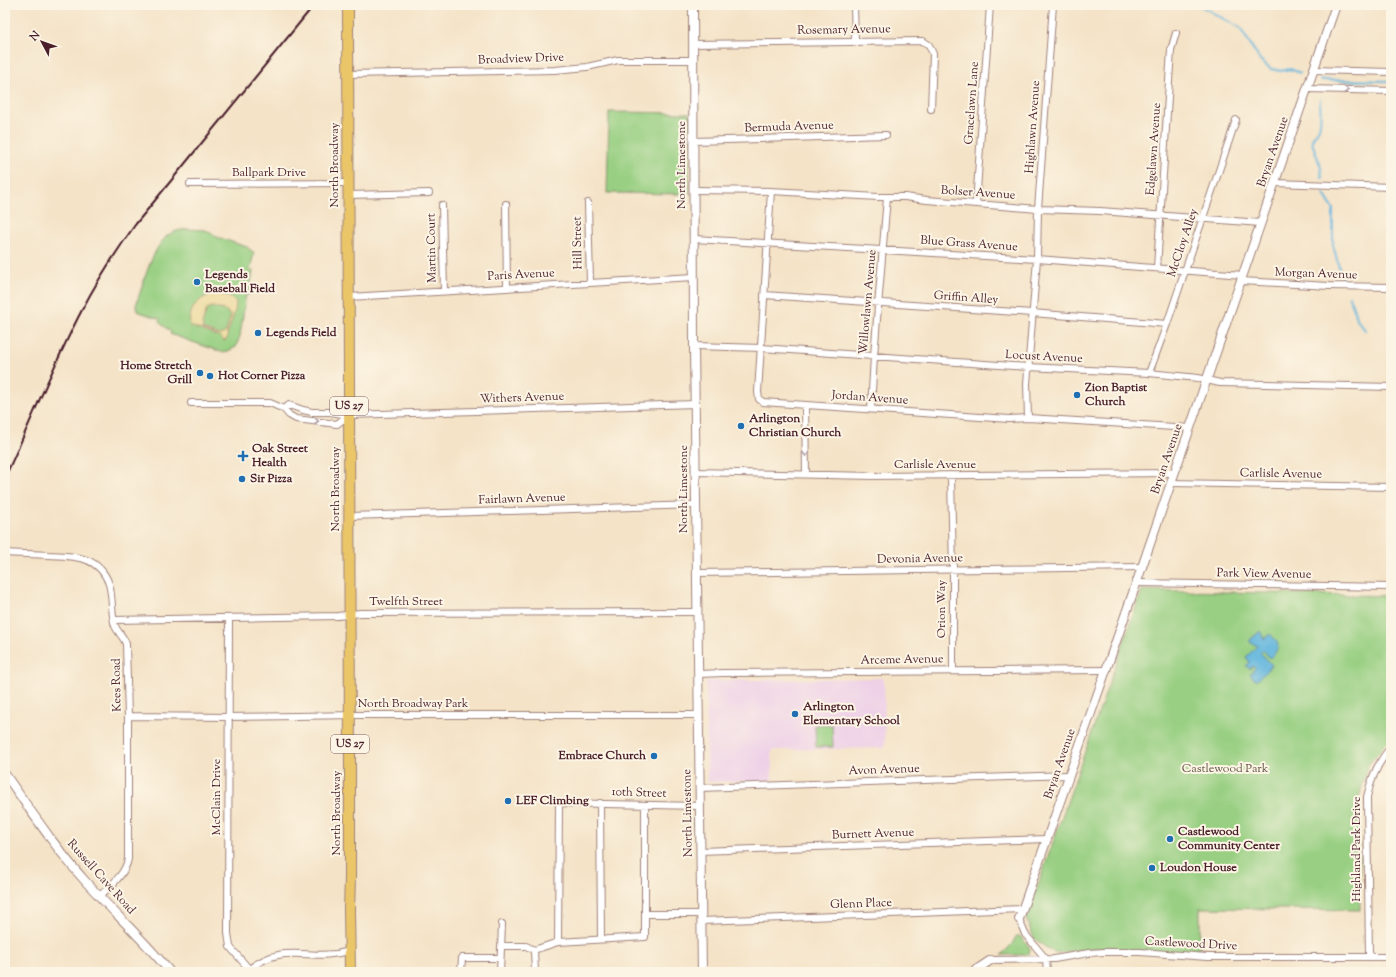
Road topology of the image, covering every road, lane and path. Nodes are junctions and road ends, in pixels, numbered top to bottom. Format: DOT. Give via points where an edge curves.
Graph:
graph roads {
  1 [pos="348,5"];
  2 [pos="693,5"];
  3 [pos="854,5"];
  4 [pos="990,5"];
  5 [pos="1053,5"];
  6 [pos="1336,5"];
  7 [pos="1176,33"];
  8 [pos="854,41"];
  9 [pos="694,44"];
  10 [pos="694,60"];
  11 [pos="1313,70"];
  12 [pos="1391,72"];
  13 [pos="348,74"];
  14 [pos="1307,89"];
  15 [pos="1391,91"];
  16 [pos="931,109"];
  17 [pos="1236,120"];
  18 [pos="886,135"];
  19 [pos="694,141"];
  20 [pos="349,183"];
  21 [pos="1275,183"];
  22 [pos="190,184"];
  23 [pos="1391,187"];
  24 [pos="694,190"];
  25 [pos="771,191"];
  26 [pos="429,193"];
  27 [pos="349,196"];
  28 [pos="888,197"];
  29 [pos="588,203"];
  30 [pos="506,204"];
  31 [pos="976,204"];
  32 [pos="442,205"];
  33 [pos="1038,208"];
  34 [pos="1160,216"];
  35 [pos="1203,218"];
  36 [pos="1261,223"];
  37 [pos="694,239"];
  38 [pos="769,243"];
  39 [pos="884,250"];
  40 [pos="1037,259"];
  41 [pos="1156,268"];
  42 [pos="1185,271"];
  43 [pos="694,277"];
  44 [pos="1242,278"];
  45 [pos="590,282"];
  46 [pos="507,287"];
  47 [pos="1391,287"];
  48 [pos="444,291"];
  49 [pos="764,295"];
  50 [pos="349,296"];
  51 [pos="879,303"];
  52 [pos="1032,313"];
  53 [pos="1167,324"];
  54 [pos="694,346"];
  55 [pos="762,348"];
  56 [pos="874,356"];
  57 [pos="1028,367"];
  58 [pos="1149,373"];
  59 [pos="1206,381"];
  60 [pos="1391,387"];
  61 [pos="191,403"];
  62 [pos="696,404"];
  63 [pos="805,405"];
  64 [pos="284,409"];
  65 [pos="871,409"];
  66 [pos="349,415"];
  67 [pos="1028,418"];
  68 [pos="1190,428"];
  69 [pos="696,472"];
  70 [pos="1174,473"];
  71 [pos="806,474"];
  72 [pos="951,476"];
  73 [pos="1171,482"];
  74 [pos="1391,487"];
  75 [pos="696,505"];
  76 [pos="350,516"];
  77 [pos="5,553"];
  78 [pos="1142,567"];
  79 [pos="953,570"];
  80 [pos="697,573"];
  81 [pos="1137,583"];
  82 [pos="1391,587"];
  83 [pos="698,612"];
  84 [pos="349,615"];
  85 [pos="229,618"];
  86 [pos="114,620"];
  87 [pos="953,670"];
  88 [pos="1106,670"];
  89 [pos="699,674"];
  90 [pos="350,715"];
  91 [pos="698,715"];
  92 [pos="128,716"];
  93 [pos="228,717"];
  94 [pos="1391,747"];
  95 [pos="5,774"];
  96 [pos="1068,775"];
  97 [pos="700,788"];
  98 [pos="600,803"];
  99 [pos="645,805"];
  100 [pos="700,806"];
  101 [pos="1046,839"];
  102 [pos="700,851"];
  103 [pos="100,896"];
  104 [pos="1022,909"];
  105 [pos="646,914"];
  106 [pos="701,917"];
  107 [pos="1019,919"];
  108 [pos="502,924"];
  109 [pos="600,939"];
  110 [pos="558,942"];
  111 [pos="501,946"];
  112 [pos="534,950"];
  113 [pos="349,951"];
  114 [pos="1369,956"];
  115 [pos="1391,957"];
  116 [pos="500,958"];
  117 [pos="1046,959"];
  118 [pos="991,960"];
  119 [pos="248,970"];
  120 [pos="170,972"];
  121 [pos="350,972"];
  122 [pos="461,972"];
  123 [pos="500,972"];
  124 [pos="535,972"];
  125 [pos="702,972"];
  126 [pos="973,972"];
  127 [pos="1048,972"];
  1 -- 13 [label="main road, North Broadway / US 27"];
  2 -- 9 [label="street, North Limestone"];
  3 -- 8 [label="street"];
  4 -- 31 [label="street, Gracelawn Lane"];
  5 -- 33 [label="street, Highlawn Avenue"];
  6 -- 11 [label="street, Bryan Avenue"];
  7 -- 34 [label="street, Edgelawn Avenue" via="1171,50"];
  8 -- 9 [label="street, Rosemary Avenue"];
  8 -- 16 [label="street, Rosemary Avenue" via="923,40 929,44 933,54"];
  9 -- 10 [label="street, North Limestone"];
  10 -- 13 [label="street, Broadview Drive" via="618,60 587,67 555,70"];
  10 -- 19 [label="street, North Limestone"];
  11 -- 12 [label="street"];
  11 -- 14 [label="street, Bryan Avenue"];
  13 -- 20 [label="main road, North Broadway / US 27"];
  14 -- 15 [label="street, one-way"];
  14 -- 21 [label="street, Bryan Avenue"];
  17 -- 35 [label="street, McCloy Alley"];
  18 -- 19 [label="street, Bermuda Avenue"];
  19 -- 24 [label="street, North Limestone"];
  20 -- 22 [label="street, Ballpark Drive"];
  20 -- 27 [label="main road, North Broadway / US 27"];
  21 -- 23 [label="street"];
  21 -- 36 [label="street, Bryan Avenue"];
  24 -- 25 [label="street, Bolser Avenue"];
  24 -- 37 [label="street, North Limestone"];
  25 -- 28 [label="street, Bolser Avenue"];
  25 -- 38 [label="street, Jordan Avenue"];
  26 -- 27 [label="street"];
  27 -- 50 [label="main road, North Broadway / US 27"];
  28 -- 31 [label="street, Bolser Avenue"];
  28 -- 39 [label="street, Willowlawn Avenue"];
  29 -- 45 [label="street, Hill Street"];
  30 -- 46 [label="street"];
  31 -- 33 [label="street, Bolser Avenue"];
  32 -- 48 [label="street, Martin Court"];
  33 -- 34 [label="street, Bolser Avenue"];
  33 -- 40 [label="street, Highlawn Avenue"];
  34 -- 35 [label="street, Bolser Avenue"];
  34 -- 41 [label="street, Edgelawn Avenue"];
  35 -- 36 [label="street, Bolser Avenue"];
  35 -- 42 [label="street, McCloy Alley"];
  36 -- 44 [label="street, Bryan Avenue"];
  37 -- 38 [label="street, Blue Grass Avenue"];
  37 -- 43 [label="street, North Limestone"];
  38 -- 39 [label="street, Blue Grass Avenue"];
  38 -- 49 [label="street, Jordan Avenue"];
  39 -- 40 [label="street, Blue Grass Avenue"];
  39 -- 51 [label="street, Willowlawn Avenue"];
  40 -- 41 [label="street, Blue Grass Avenue"];
  40 -- 52 [label="street, Highlawn Avenue"];
  41 -- 42 [label="street, Blue Grass Avenue"];
  42 -- 44 [label="street, Blue Grass Avenue"];
  42 -- 53 [label="street, McCloy Alley"];
  43 -- 45 [label="street, Paris Avenue"];
  43 -- 54 [label="street, North Limestone"];
  44 -- 47 [label="street, Morgan Avenue" via="1329,286"];
  44 -- 59 [label="street, Bryan Avenue"];
  45 -- 46 [label="street, Paris Avenue"];
  46 -- 48 [label="street, Paris Avenue"];
  48 -- 50 [label="street, Paris Avenue"];
  49 -- 51 [label="street, Griffin Alley"];
  49 -- 55 [label="street, Jordan Avenue"];
  50 -- 66 [label="main road, North Broadway / US 27"];
  51 -- 52 [label="street, Griffin Alley"];
  51 -- 56 [label="street, Willowlawn Avenue"];
  52 -- 53 [label="street, Griffin Alley"];
  52 -- 57 [label="street, Highlawn Avenue"];
  53 -- 58 [label="street, McCloy Alley"];
  54 -- 55 [label="street, Locust Avenue"];
  54 -- 62 [label="street, North Limestone"];
  55 -- 56 [label="street, Locust Avenue"];
  55 -- 63 [label="street, Jordan Avenue" via="759,399 765,402"];
  56 -- 57 [label="street, Locust Avenue"];
  56 -- 65 [label="street, Willowlawn Avenue"];
  57 -- 58 [label="street, Locust Avenue"];
  57 -- 67 [label="street, Highlawn Avenue"];
  58 -- 59 [label="street, Locust Avenue"];
  59 -- 60 [label="street, Locust Avenue"];
  59 -- 68 [label="street, Bryan Avenue"];
  61 -- 64 [label="street" via="270,403"];
  62 -- 66 [label="street, Withers Avenue"];
  62 -- 69 [label="street, North Limestone"];
  63 -- 65 [label="street, Jordan Avenue"];
  63 -- 71 [label="street, one-way"];
  64 -- 66 [label="street" via="289,405 312,412"];
  64 -- 66 [label="street, one-way" via="288,415 296,419 337,424"];
  65 -- 67 [label="street, Jordan Avenue" via="1009,419"];
  66 -- 76 [label="main road, North Broadway / US 27"];
  67 -- 68 [label="street, Jordan Avenue"];
  68 -- 70 [label="street, Bryan Avenue"];
  69 -- 71 [label="street, Carlisle Avenue"];
  69 -- 75 [label="street, North Limestone"];
  70 -- 72 [label="street, Carlisle Avenue"];
  70 -- 73 [label="street, Bryan Avenue"];
  71 -- 72 [label="street, Carlisle Avenue"];
  72 -- 79 [label="street, Orion Way"];
  73 -- 74 [label="street, Carlisle Avenue"];
  73 -- 78 [label="street, Bryan Avenue"];
  75 -- 76 [label="street, Fairlawn Avenue"];
  75 -- 80 [label="street, North Limestone"];
  76 -- 84 [label="main road, North Broadway / US 27"];
  77 -- 86 [label="street, Kees Road" via="76,556 88,560 100,569 108,582"];
  78 -- 79 [label="street, Devonia Avenue"];
  78 -- 81 [label="street, Bryan Avenue"];
  79 -- 80 [label="street, Devonia Avenue"];
  79 -- 87 [label="street, Orion Way"];
  80 -- 83 [label="street, North Limestone"];
  81 -- 82 [label="street, Park View Avenue"];
  81 -- 88 [label="street, Bryan Avenue"];
  83 -- 84 [label="street, Twelfth Street"];
  83 -- 89 [label="street, North Limestone"];
  84 -- 85 [label="street, Twelfth Street"];
  84 -- 90 [label="main road, North Broadway / US 27"];
  85 -- 86 [label="street, Twelfth Street"];
  85 -- 93 [label="street, McClain Drive"];
  86 -- 92 [label="street, Kees Road" via="125,639 127,650"];
  87 -- 88 [label="street, Arceme Avenue"];
  87 -- 89 [label="street, Arceme Avenue"];
  88 -- 96 [label="street, Bryan Avenue"];
  89 -- 91 [label="street, North Limestone"];
  90 -- 91 [label="street, North Broadway Park"];
  90 -- 93 [label="street, North Broadway Park"];
  90 -- 113 [label="main road, North Broadway / US 27"];
  91 -- 97 [label="street, North Limestone"];
  92 -- 93 [label="street, North Broadway Park"];
  92 -- 103 [label="street, Kees Road" via="127,866"];
  93 -- 119 [label="street, McClain Drive" via="228,940 230,947"];
  94 -- 114 [label="street, Highland Park Drive" via="1376,767 1367,797"];
  95 -- 103 [label="street, Russell Cave Road" via="71,864"];
  96 -- 97 [label="street, Avon Avenue"];
  96 -- 101 [label="street, Bryan Avenue"];
  97 -- 100 [label="street, North Limestone"];
  98 -- 99 [label="street, 10th Street"];
  98 -- 109 [label="street"];
  98 -- 110 [label="street, 10th Street" via="559,803"];
  99 -- 100 [label="street, 10th Street"];
  99 -- 105 [label="street"];
  100 -- 102 [label="street, North Limestone"];
  101 -- 102 [label="street, Burnett Avenue"];
  101 -- 104 [label="street, Bryan Avenue"];
  102 -- 106 [label="street, North Limestone"];
  103 -- 120 [label="street, Russell Cave Road"];
  104 -- 106 [label="street, Glenn Place"];
  104 -- 107 [label="street, Bryan Avenue"];
  105 -- 106 [label="street, Glenn Place"];
  105 -- 109 [label="street" via="645,937"];
  106 -- 125 [label="street, North Limestone"];
  107 -- 117 [label="street" via="1025,934"];
  108 -- 111 [label="street"];
  109 -- 110 [label="street"];
  110 -- 112 [label="street"];
  111 -- 112 [label="street" via="526,946"];
  111 -- 116 [label="street"];
  112 -- 124 [label="street"];
  113 -- 119 [label="street" via="339,955 278,954 260,961"];
  113 -- 121 [label="main road, North Broadway / US 27"];
  114 -- 115 [label="street, Castlewood Drive"];
  114 -- 117 [label="street, Castlewood Drive" via="1208,957 1104,952"];
  116 -- 122 [label="street" via="462,958"];
  116 -- 123 [label="street"];
  117 -- 118 [label="street, Castlewood Drive"];
  117 -- 127 [label="street"];
  118 -- 126 [label="street"];
}
